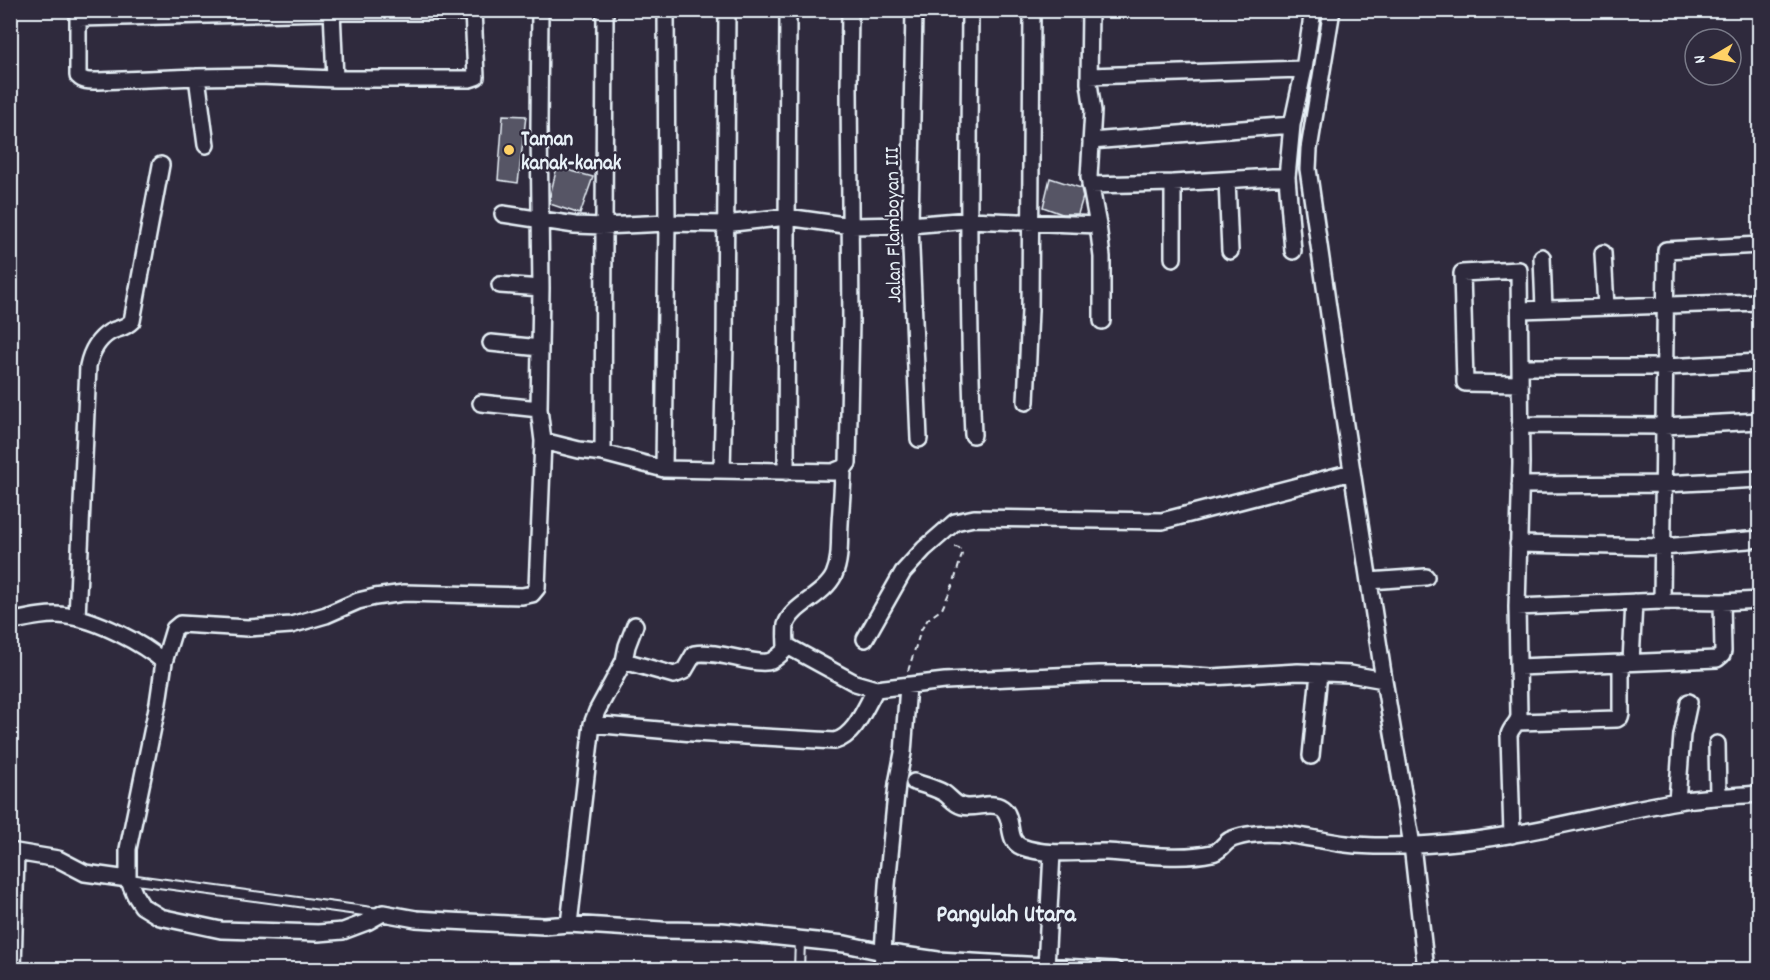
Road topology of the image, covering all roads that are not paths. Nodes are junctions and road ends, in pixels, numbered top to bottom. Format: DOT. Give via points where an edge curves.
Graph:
graph roads {
  1 [pos="540,10"];
  2 [pos="605,10"];
  3 [pos="666,10"];
  4 [pos="727,10"];
  5 [pos="788,10"];
  6 [pos="850,10"];
  7 [pos="914,10"];
  8 [pos="970,10"];
  9 [pos="1032,10"];
  10 [pos="1090,10"];
  11 [pos="1313,10"];
  12 [pos="1332,10"];
  13 [pos="332,11"];
  14 [pos="474,11"];
  15 [pos="78,14"];
  16 [pos="1304,69"];
  17 [pos="1089,76"];
  18 [pos="197,77"];
  19 [pos="335,79"];
  20 [pos="1292,125"];
  21 [pos="1091,141"];
  22 [pos="206,145"];
  23 [pos="161,165"];
  24 [pos="1296,169"];
  25 [pos="1227,180"];
  26 [pos="1173,183"];
  27 [pos="1090,184"];
  28 [pos="503,214"];
  29 [pos="787,217"];
  30 [pos="969,220"];
  31 [pos="541,221"];
  32 [pos="1030,222"];
  33 [pos="668,223"];
  34 [pos="725,224"];
  35 [pos="910,225"];
  36 [pos="1098,225"];
  37 [pos="603,226"];
  38 [pos="851,226"];
  39 [pos="1760,244"];
  40 [pos="1230,251"];
  41 [pos="1293,251"];
  42 [pos="1603,253"];
  43 [pos="1542,257"];
  44 [pos="1173,258"];
  45 [pos="500,285"];
  46 [pos="541,288"];
  47 [pos="1760,302"];
  48 [pos="1665,306"];
  49 [pos="1606,308"];
  50 [pos="1544,309"];
  51 [pos="1520,310"];
  52 [pos="1102,321"];
  53 [pos="491,343"];
  54 [pos="540,348"];
  55 [pos="1760,362"];
  56 [pos="1520,367"];
  57 [pos="1665,367"];
  58 [pos="1520,384"];
  59 [pos="1026,402"];
  60 [pos="481,403"];
  61 [pos="539,409"];
  62 [pos="1760,421"];
  63 [pos="1521,425"];
  64 [pos="1664,426"];
  65 [pos="973,435"];
  66 [pos="919,439"];
  67 [pos="543,441"];
  68 [pos="603,453"];
  69 [pos="843,468"];
  70 [pos="664,469"];
  71 [pos="722,470"];
  72 [pos="786,472"];
  73 [pos="1352,472"];
  74 [pos="1760,479"];
  75 [pos="1664,484"];
  76 [pos="1520,485"];
  77 [pos="1760,539"];
  78 [pos="1518,544"];
  79 [pos="1663,547"];
  80 [pos="1426,578"];
  81 [pos="1369,581"];
  82 [pos="1760,600"];
  83 [pos="1662,601"];
  84 [pos="1634,602"];
  85 [pos="1722,602"];
  86 [pos="1517,607"];
  87 [pos="77,618"];
  88 [pos="10,622"];
  89 [pos="634,625"];
  90 [pos="865,639"];
  91 [pos="786,649"];
  92 [pos="166,656"];
  93 [pos="624,661"];
  94 [pos="1626,662"];
  95 [pos="1518,667"];
  96 [pos="1318,673"];
  97 [pos="1384,680"];
  98 [pos="908,686"];
  99 [pos="876,689"];
  100 [pos="1689,702"];
  101 [pos="1518,722"];
  102 [pos="592,724"];
  103 [pos="1717,744"];
  104 [pos="1311,756"];
  105 [pos="914,782"];
  106 [pos="1760,794"];
  107 [pos="1718,796"];
  108 [pos="1677,801"];
  109 [pos="1512,835"];
  110 [pos="1412,845"];
  111 [pos="13,851"];
  112 [pos="1052,853"];
  113 [pos="128,879"];
  114 [pos="383,914"];
  115 [pos="569,924"];
  116 [pos="800,940"];
  117 [pos="883,952"];
  118 [pos="944,965"];
  119 [pos="1046,967"];
  120 [pos="13,969"];
  121 [pos="799,969"];
  122 [pos="882,969"];
  123 [pos="1115,969"];
  124 [pos="1426,969"];
  1 -- 31 [label="street"];
  2 -- 37 [label="street"];
  3 -- 33 [label="street"];
  4 -- 34 [label="street"];
  5 -- 29 [label="street"];
  6 -- 38 [label="street"];
  7 -- 35 [label="street, Jalan Flamboyan III"];
  8 -- 30 [label="street"];
  9 -- 32 [label="street"];
  10 -- 17 [label="street"];
  11 -- 16 [label="street"];
  12 -- 24 [label="street" via="1309,149"];
  13 -- 14 [label="street"];
  13 -- 15 [label="street"];
  13 -- 19 [label="street"];
  14 -- 19 [label="street" via="476,77"];
  15 -- 18 [label="street" via="81,79"];
  16 -- 17 [label="street"];
  16 -- 20 [label="street"];
  17 -- 21 [label="street"];
  18 -- 19 [label="street"];
  18 -- 22 [label="street"];
  20 -- 21 [label="street"];
  20 -- 24 [label="street"];
  21 -- 27 [label="street"];
  23 -- 87 [label="street" via="132,321 125,328 110,332 96,345 88,366"];
  24 -- 25 [label="street"];
  24 -- 41 [label="street"];
  24 -- 73 [label="street" via="1322,272"];
  25 -- 26 [label="street"];
  25 -- 40 [label="street"];
  26 -- 27 [label="street"];
  26 -- 44 [label="street"];
  27 -- 36 [label="street"];
  28 -- 31 [label="street"];
  29 -- 34 [label="street"];
  29 -- 38 [label="street"];
  29 -- 72 [label="street"];
  30 -- 32 [label="street"];
  30 -- 35 [label="street"];
  30 -- 65 [label="street"];
  31 -- 37 [label="street"];
  31 -- 46 [label="street"];
  32 -- 36 [label="street"];
  32 -- 59 [label="street"];
  33 -- 34 [label="street"];
  33 -- 37 [label="street"];
  33 -- 70 [label="street"];
  34 -- 71 [label="street"];
  35 -- 38 [label="street"];
  35 -- 66 [label="street, Jalan Flamboyan III"];
  36 -- 52 [label="street"];
  37 -- 68 [label="street"];
  38 -- 69 [label="street" via="849,441 848,463"];
  39 -- 48 [label="street" via="1666,249"];
  42 -- 49 [label="street"];
  43 -- 50 [label="street"];
  45 -- 46 [label="street"];
  46 -- 54 [label="street"];
  47 -- 48 [label="street"];
  48 -- 49 [label="street"];
  48 -- 57 [label="street"];
  49 -- 50 [label="street"];
  50 -- 51 [label="street"];
  51 -- 56 [label="street"];
  51 -- 58 [label="street" via="1520,270 1462,273 1465,383"];
  53 -- 54 [label="street"];
  54 -- 61 [label="street"];
  55 -- 57 [label="street"];
  56 -- 57 [label="street"];
  56 -- 58 [label="street"];
  57 -- 64 [label="street"];
  58 -- 63 [label="street"];
  60 -- 61 [label="street"];
  61 -- 67 [label="street"];
  62 -- 64 [label="street"];
  63 -- 64 [label="street"];
  63 -- 76 [label="street"];
  64 -- 75 [label="street"];
  67 -- 68 [label="street"];
  67 -- 92 [label="street" via="538,576 532,594 404,593 357,601 291,625 248,628 180,624 174,629"];
  68 -- 70 [label="street"];
  69 -- 72 [label="street" via="833,472"];
  69 -- 91 [label="street" via="834,575 788,620"];
  70 -- 71 [label="street"];
  71 -- 72 [label="street"];
  73 -- 81 [label="street"];
  73 -- 90 [label="street" via="1162,521 974,518 955,522 903,572"];
  74 -- 75 [label="street"];
  75 -- 76 [label="street"];
  75 -- 79 [label="street"];
  76 -- 78 [label="street"];
  77 -- 79 [label="street"];
  78 -- 79 [label="street"];
  78 -- 86 [label="street"];
  79 -- 83 [label="street"];
  80 -- 81 [label="street"];
  81 -- 97 [label="street"];
  82 -- 85 [label="street"];
  83 -- 84 [label="street"];
  83 -- 85 [label="street"];
  84 -- 86 [label="street"];
  84 -- 94 [label="street"];
  85 -- 94 [label="street" via="1723,651 1717,659"];
  86 -- 95 [label="street"];
  87 -- 88 [label="street" via="45,616"];
  87 -- 92 [label="street"];
  89 -- 93 [label="street"];
  91 -- 93 [label="street" via="763,663 720,654 694,654 684,670 674,675"];
  91 -- 99 [label="street" via="795,649 855,683"];
  92 -- 113 [label="street" via="128,849"];
  93 -- 102 [label="street"];
  94 -- 95 [label="street"];
  94 -- 101 [label="street" via="1618,718"];
  95 -- 101 [label="street"];
  96 -- 97 [label="street"];
  96 -- 98 [label="street" via="1212,677 1088,674"];
  96 -- 104 [label="street"];
  97 -- 110 [label="street"];
  98 -- 99 [label="street"];
  98 -- 117 [label="street"];
  99 -- 102 [label="street" via="851,731 835,741"];
  100 -- 108 [label="street"];
  101 -- 109 [label="street" via="1509,735"];
  102 -- 115 [label="street"];
  103 -- 107 [label="street"];
  105 -- 112 [label="street" via="941,791 963,807 1001,807 1017,844"];
  106 -- 107 [label="street"];
  107 -- 108 [label="street"];
  108 -- 109 [label="street"];
  109 -- 110 [label="street"];
  110 -- 112 [label="street" via="1357,845 1263,834 1231,839 1212,853"];
  110 -- 124 [label="street"];
  111 -- 113 [label="street" via="58,859 85,873"];
  111 -- 120 [label="street"];
  112 -- 119 [label="street"];
  113 -- 114 [label="lane"];
  113 -- 114 [label="street" via="142,906 160,917 221,930 344,931"];
  114 -- 115 [label="street" via="450,921"];
  115 -- 116 [label="street" via="722,931"];
  116 -- 117 [label="street"];
  116 -- 121 [label="lane"];
  117 -- 118 [label="street"];
  117 -- 122 [label="street"];
  118 -- 119 [label="street"];
  119 -- 123 [label="street"];
}
